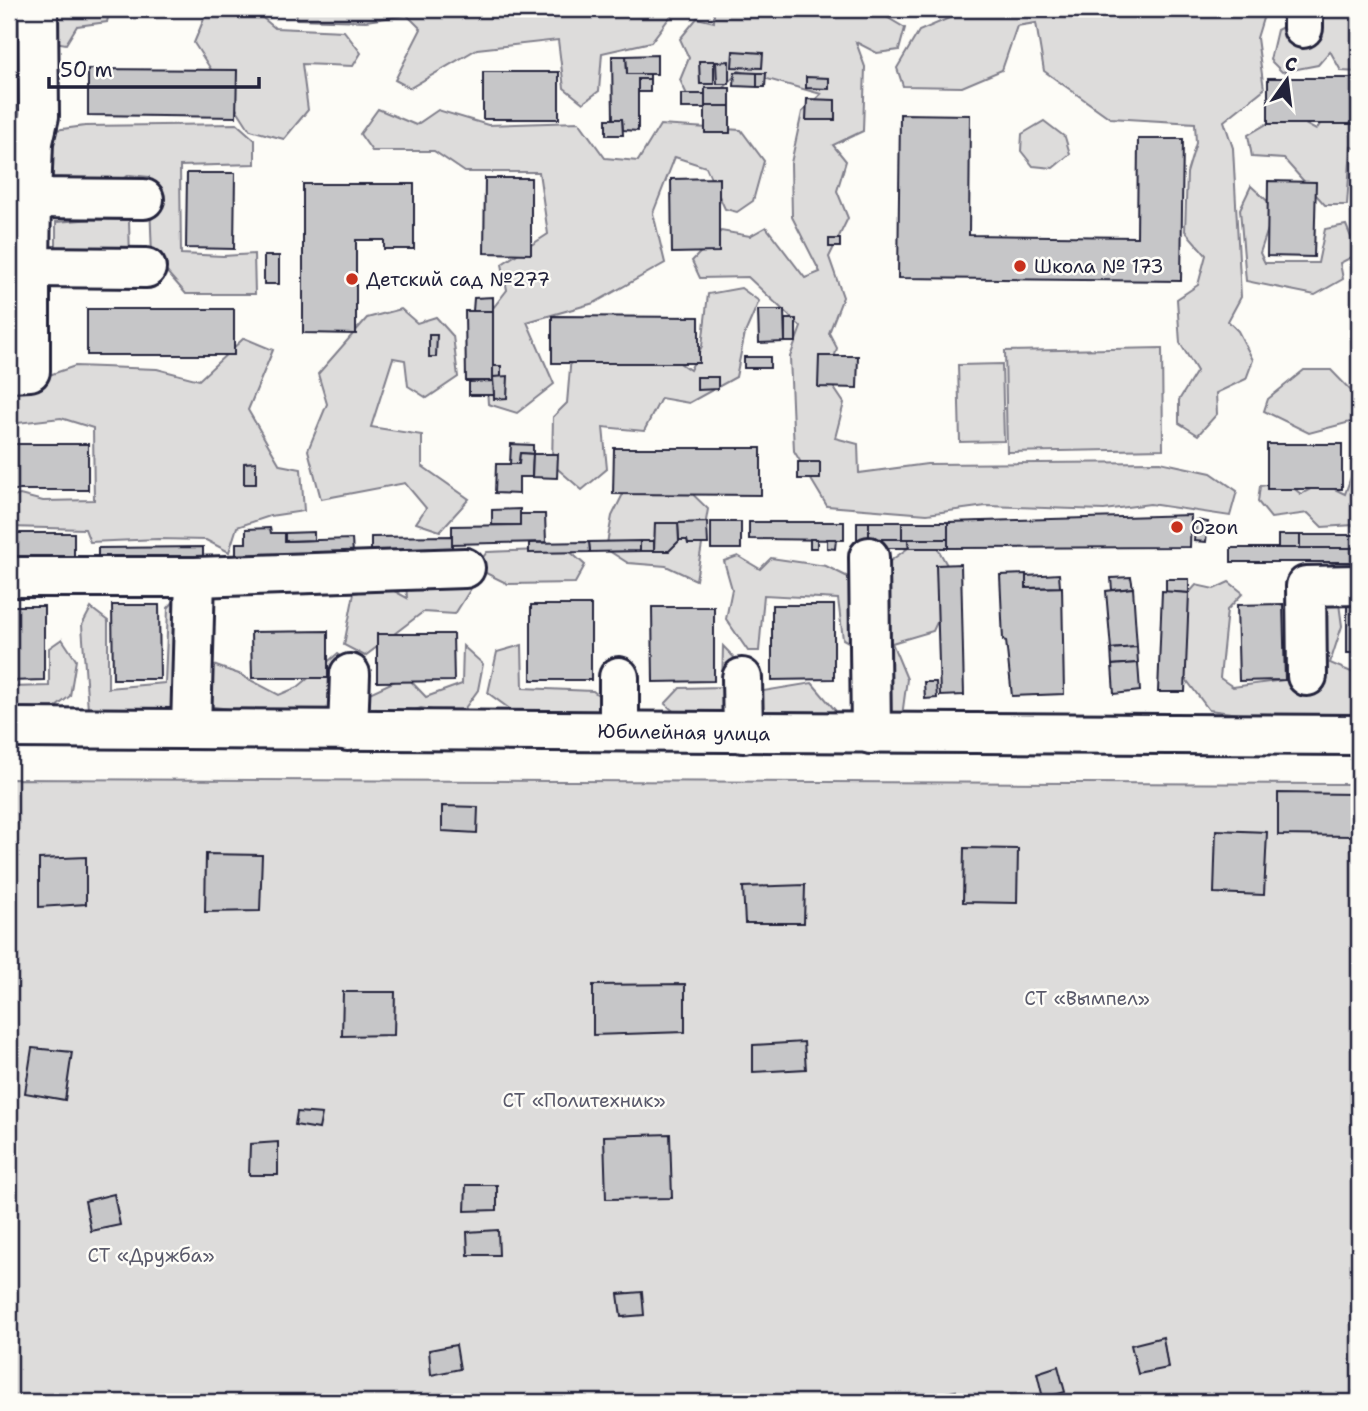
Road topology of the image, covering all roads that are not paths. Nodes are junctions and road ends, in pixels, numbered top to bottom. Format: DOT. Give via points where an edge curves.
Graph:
graph roads {
  1 [pos="38,9"];
  2 [pos="31,198"];
  3 [pos="144,199"];
  4 [pos="30,267"];
  5 [pos="146,268"];
  6 [pos="9,372"];
  7 [pos="869,557"];
  8 [pos="465,568"];
  9 [pos="9,577"];
  10 [pos="195,577"];
  11 [pos="1359,585"];
  12 [pos="350,674"];
  13 [pos="1307,676"];
  14 [pos="619,677"];
  15 [pos="742,678"];
  16 [pos="9,727"];
  17 [pos="191,729"];
  18 [pos="618,730"];
  19 [pos="348,732"];
  20 [pos="743,733"];
  21 [pos="871,734"];
  22 [pos="1359,735"];
  1 -- 2 [label="street" via="39,116"];
  2 -- 3 [label="street"];
  2 -- 4 [label="street"];
  4 -- 5 [label="street"];
  4 -- 6 [label="street" via="30,371"];
  7 -- 21 [label="street"];
  8 -- 10 [label="street"];
  9 -- 10 [label="street"];
  10 -- 17 [label="street"];
  11 -- 13 [label="street" via="1306,586"];
  12 -- 19 [label="street"];
  14 -- 18 [label="street"];
  15 -- 20 [label="street"];
  16 -- 17 [label="street, Юбилейная улица"];
  17 -- 19 [label="street, Юбилейная улица"];
  18 -- 19 [label="street, Юбилейная улица"];
  18 -- 20 [label="street, Юбилейная улица"];
  20 -- 21 [label="street, Юбилейная улица"];
  21 -- 22 [label="street, Юбилейная улица"];
}
